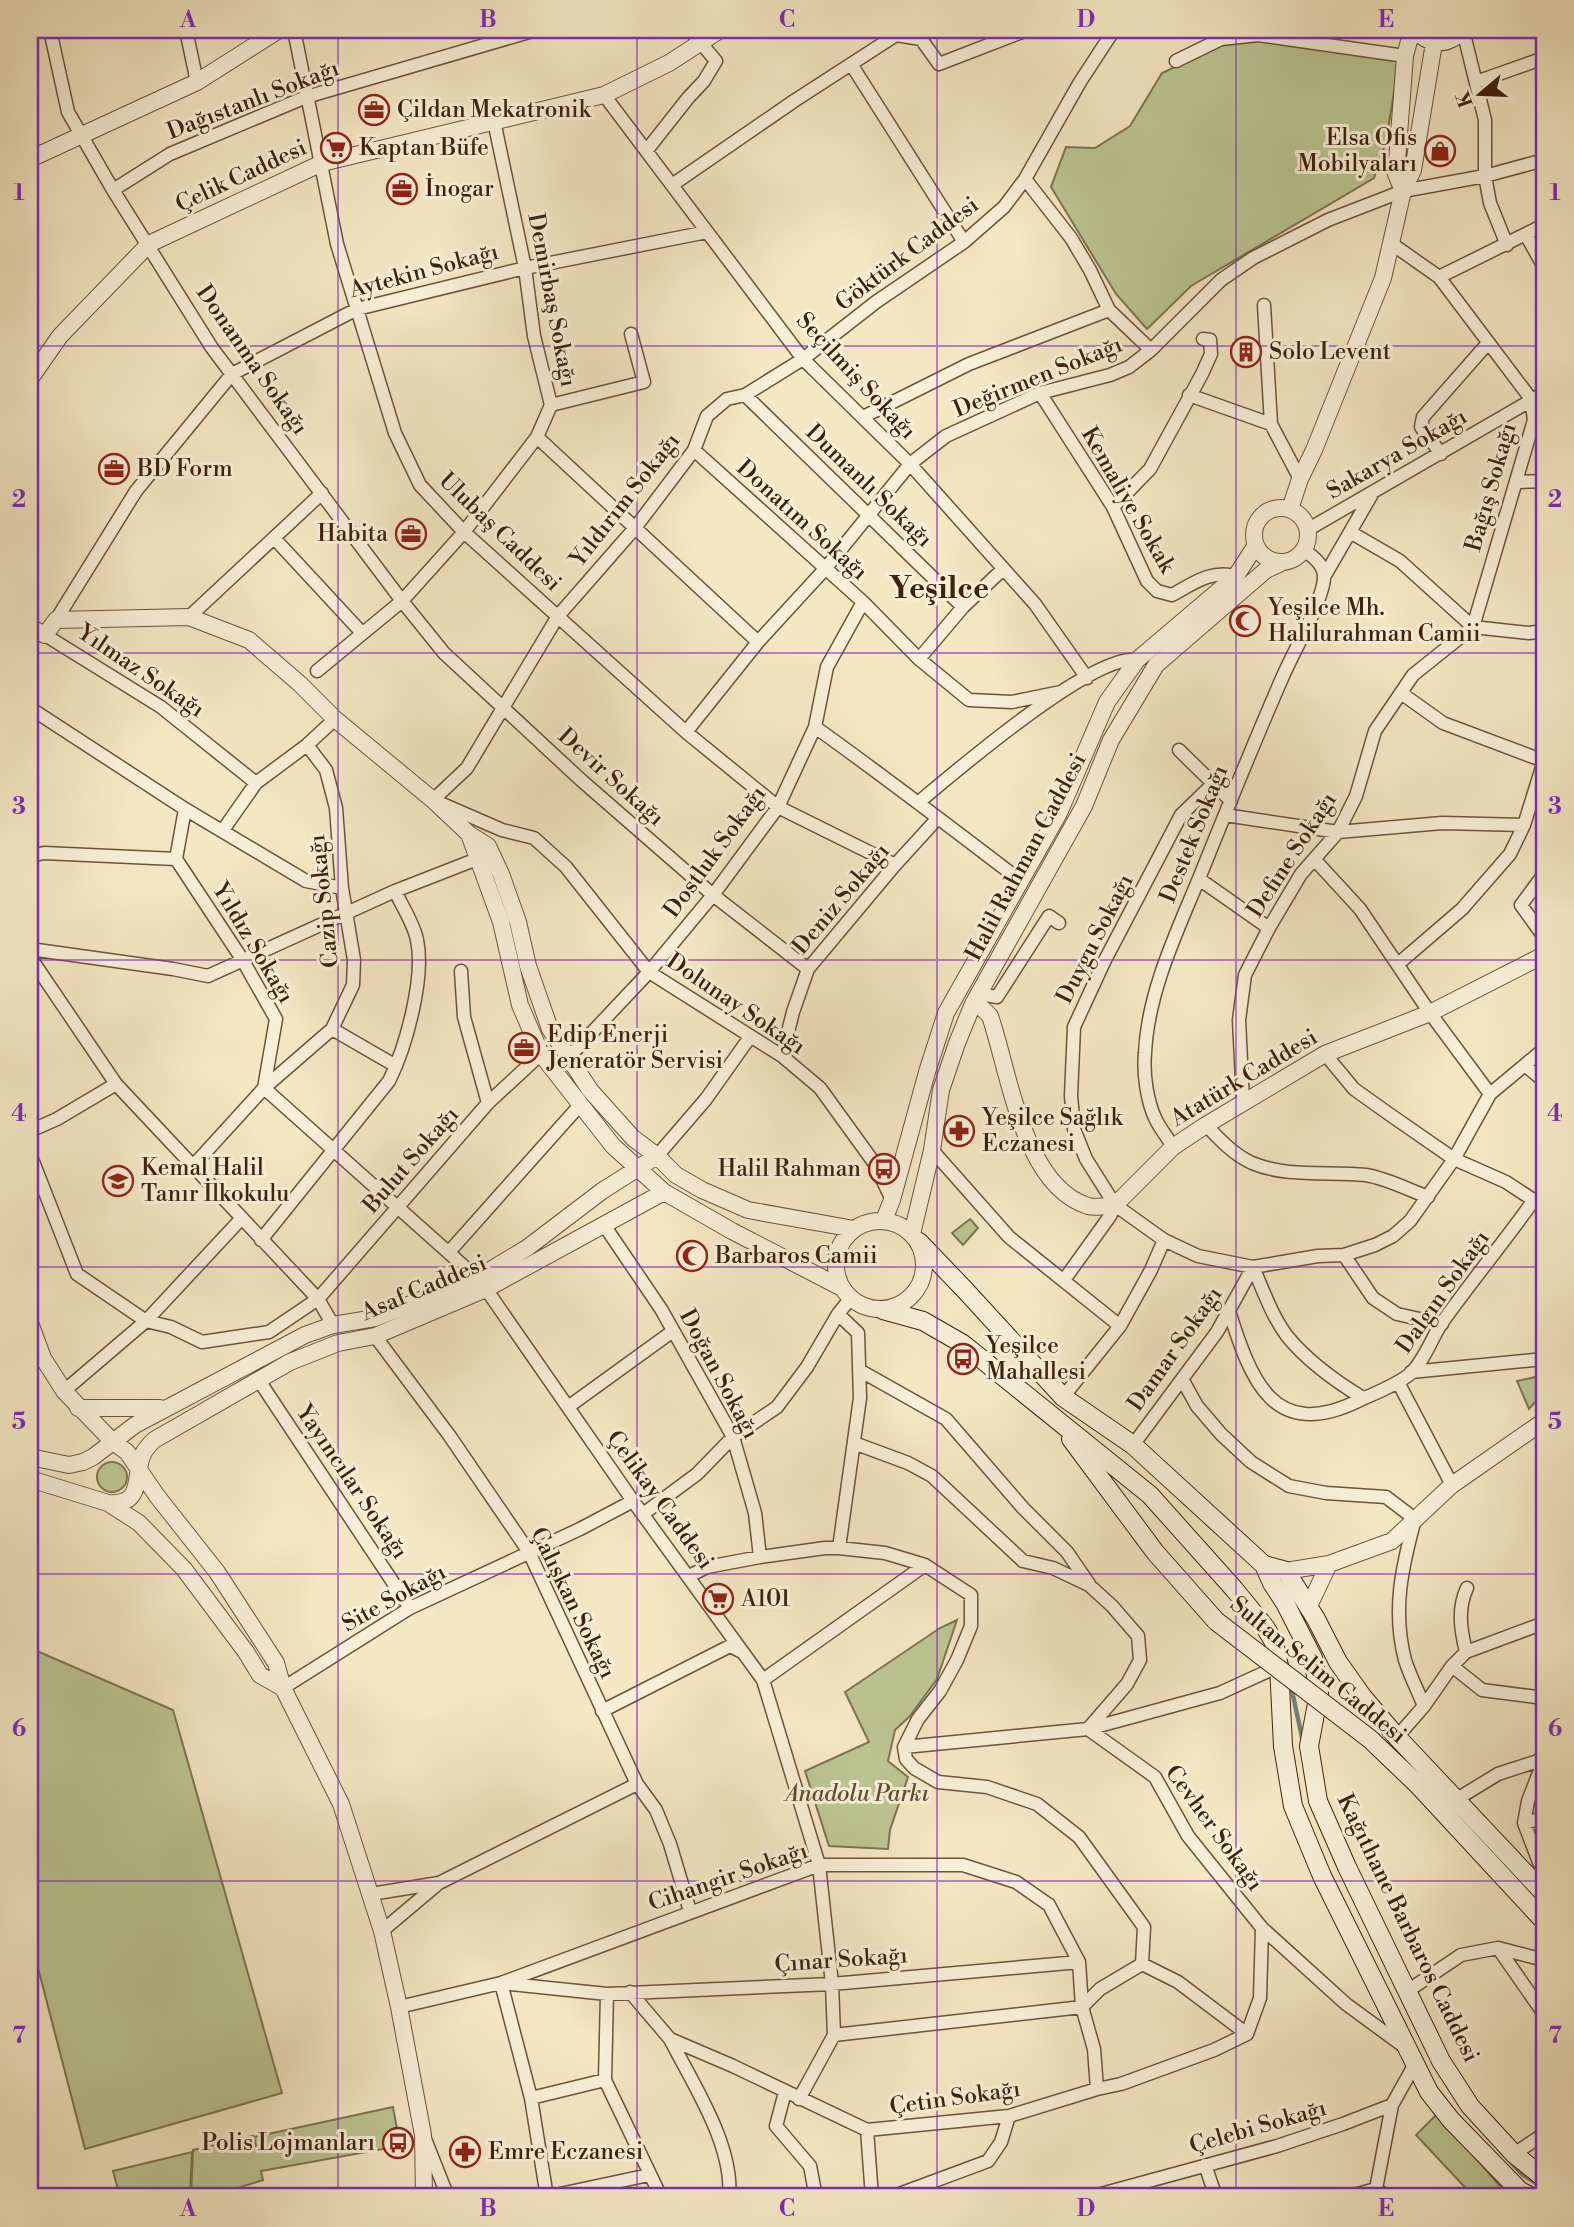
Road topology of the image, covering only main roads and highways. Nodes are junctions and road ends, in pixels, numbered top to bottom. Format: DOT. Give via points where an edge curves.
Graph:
graph roads {
  1 [pos="915,1238"];
  2 [pos="883,1310"];
  3 [pos="1049,1412"];
  4 [pos="1264,1565"];
  5 [pos="1347,1867"];
  6 [pos="1322,1876"];
  7 [pos="1544,1893"];
  8 [pos="1544,1921"];
  9 [pos="1409,1990"];
  10 [pos="1391,2016"];
  11 [pos="1544,2178"];
  12 [pos="1532,2197"];
  1 -- 4 [label="main road, Kağıthane Barbaros Caddesi" via="1063,1397 1133,1445"];
  2 -- 3 [label="main road" via="923,1321 963,1344"];
  3 -- 6 [label="main road" via="1158,1504 1274,1642 1293,1806"];
  3 -- 8 [label="main road, Sultan Selim Caddesi, bridge" via="1155,1552 1216,1621 1370,1739"];
  4 -- 5 [label="main road, Kağıthane Barbaros Caddesi" via="1313,1658 1319,1693 1310,1746 1318,1801"];
  4 -- 7 [label="main road, Sultan Selim Caddesi" via="1286,1571 1362,1696"];
  5 -- 6 [label="main road"];
  5 -- 9 [label="main road, Kağıthane Barbaros Caddesi"];
  6 -- 10 [label="main road"];
  9 -- 10 [label="main road"];
  9 -- 11 [label="main road, Kağıthane Barbaros Caddesi" via="1441,2061 1471,2106 1514,2154"];
  10 -- 12 [label="main road" via="1429,2092 1520,2191"];
}
